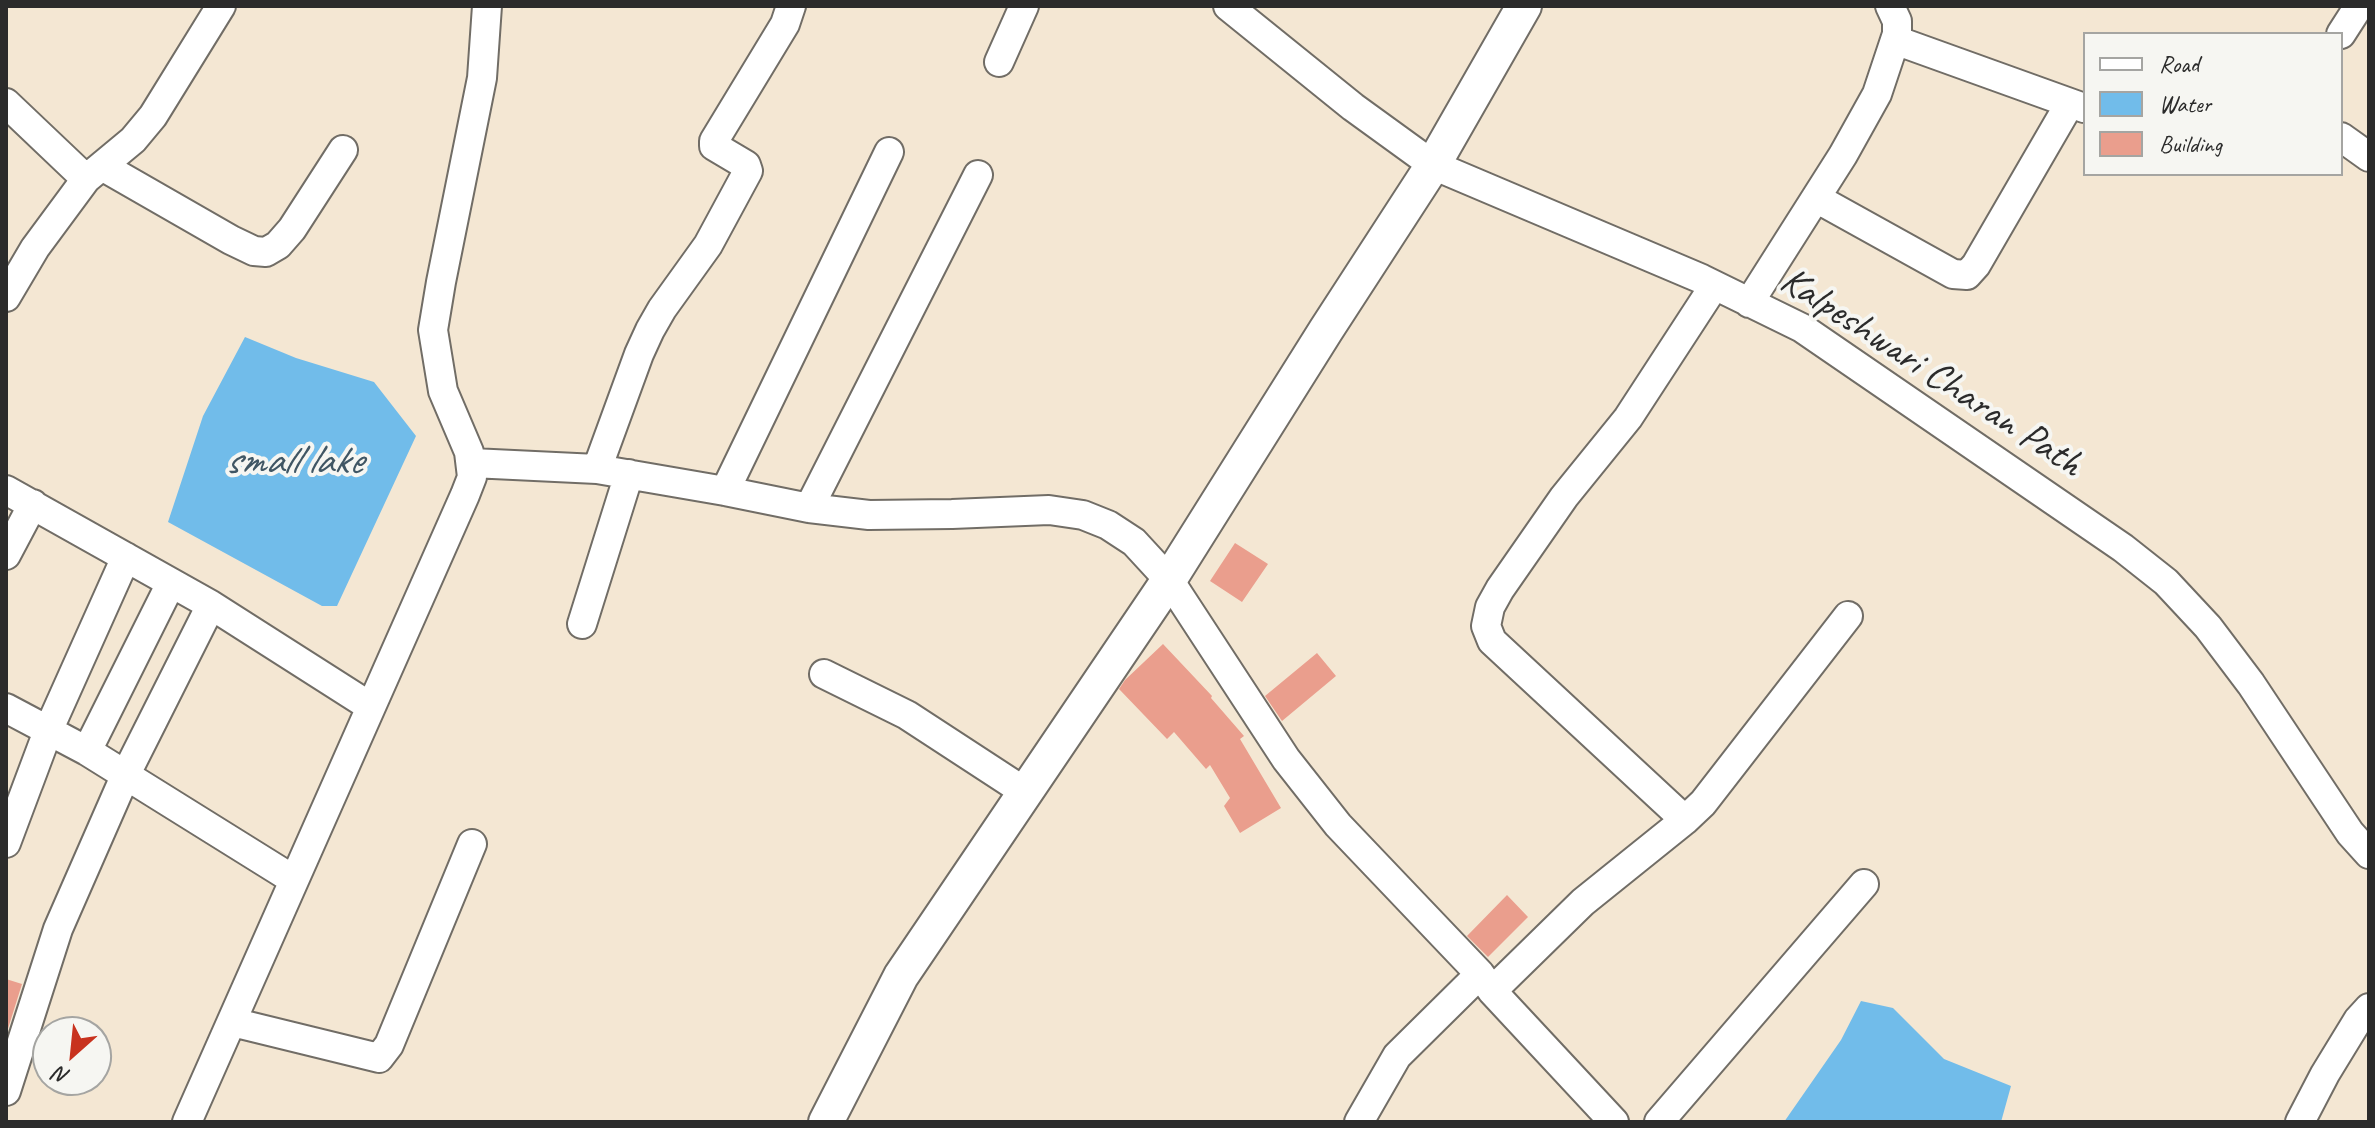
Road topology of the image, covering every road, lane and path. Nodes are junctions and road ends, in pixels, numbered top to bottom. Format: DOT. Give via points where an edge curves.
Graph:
graph roads {
  1 [pos="221,6"];
  2 [pos="487,6"];
  3 [pos="791,6"];
  4 [pos="1024,6"];
  5 [pos="1228,6"];
  6 [pos="1524,6"];
  7 [pos="1890,6"];
  8 [pos="2359,6"];
  9 [pos="2342,32"];
  10 [pos="1895,40"];
  11 [pos="999,62"];
  12 [pos="6,103"];
  13 [pos="2077,105"];
  14 [pos="2343,138"];
  15 [pos="343,150"];
  16 [pos="889,152"];
  17 [pos="2369,157"];
  18 [pos="1433,165"];
  19 [pos="94,172"];
  20 [pos="978,175"];
  21 [pos="1816,198"];
  22 [pos="1714,286"];
  23 [pos="6,297"];
  24 [pos="1749,303"];
  25 [pos="472,463"];
  26 [pos="597,469"];
  27 [pos="629,474"];
  28 [pos="6,490"];
  29 [pos="725,491"];
  30 [pos="33,504"];
  31 [pos="809,508"];
  32 [pos="6,555"];
  33 [pos="126,557"];
  34 [pos="1169,580"];
  35 [pos="171,583"];
  36 [pos="211,605"];
  37 [pos="1848,616"];
  38 [pos="582,624"];
  39 [pos="824,674"];
  40 [pos="371,707"];
  41 [pos="6,708"];
  42 [pos="48,731"];
  43 [pos="87,751"];
  44 [pos="126,774"];
  45 [pos="1025,792"];
  46 [pos="1685,820"];
  47 [pos="6,843"];
  48 [pos="472,844"];
  49 [pos="2369,854"];
  50 [pos="294,880"];
  51 [pos="1864,884"];
  52 [pos="1486,983"];
  53 [pos="2369,1008"];
  54 [pos="232,1022"];
  55 [pos="6,1091"];
  56 [pos="187,1122"];
  57 [pos="826,1122"];
  58 [pos="1359,1122"];
  59 [pos="1614,1122"];
  60 [pos="1659,1122"];
  61 [pos="2300,1122"];
  1 -- 19 [label="street" via="153,116"];
  2 -- 25 [label="street" via="482,78 433,330 443,391"];
  3 -- 26 [label="street" via="714,141 748,171 708,245 650,330"];
  4 -- 11 [label="street"];
  5 -- 18 [label="street, Kalpeshwari Charan Path"];
  6 -- 18 [label="main road"];
  7 -- 10 [label="street" via="1897,21"];
  8 -- 9 [label="street"];
  10 -- 13 [label="street"];
  10 -- 21 [label="street" via="1877,94"];
  12 -- 19 [label="street"];
  13 -- 21 [label="street" via="1967,275 1953,274"];
  14 -- 17 [label="street"];
  15 -- 19 [label="street" via="292,229 266,252 254,251"];
  16 -- 29 [label="street"];
  18 -- 22 [label="street, Kalpeshwari Charan Path"];
  18 -- 34 [label="main road"];
  19 -- 23 [label="street" via="35,248"];
  20 -- 31 [label="street"];
  21 -- 24 [label="street"];
  22 -- 24 [label="street, Kalpeshwari Charan Path"];
  22 -- 46 [label="street" via="1628,418 1500,589 1486,626 1492,641"];
  24 -- 49 [label="street, Kalpeshwari Charan Path" via="1802,328 2166,582 2251,684"];
  25 -- 26 [label="street"];
  25 -- 40 [label="street" via="465,495"];
  26 -- 27 [label="street"];
  27 -- 29 [label="street"];
  27 -- 38 [label="street"];
  28 -- 30 [label="street"];
  29 -- 31 [label="street"];
  30 -- 32 [label="street"];
  30 -- 33 [label="street"];
  31 -- 34 [label="street" via="869,515 1049,510 1083,515 1134,542"];
  33 -- 35 [label="street"];
  33 -- 42 [label="street"];
  34 -- 45 [label="main road"];
  34 -- 52 [label="street" via="1286,759 1338,825"];
  35 -- 36 [label="street"];
  35 -- 43 [label="street"];
  36 -- 40 [label="street"];
  36 -- 44 [label="street"];
  37 -- 46 [label="street"];
  39 -- 45 [label="street" via="907,715"];
  40 -- 50 [label="street"];
  41 -- 42 [label="street"];
  42 -- 43 [label="street"];
  42 -- 47 [label="street"];
  43 -- 44 [label="street"];
  44 -- 50 [label="street"];
  44 -- 55 [label="street" via="58,929"];
  45 -- 57 [label="main road" via="901,976"];
  46 -- 52 [label="street"];
  48 -- 54 [label="street" via="383,1056 373,1058"];
  50 -- 54 [label="street"];
  51 -- 60 [label="street"];
  52 -- 58 [label="street" via="1397,1056"];
  52 -- 59 [label="street"];
  53 -- 61 [label="street"];
  54 -- 56 [label="street"];
}
